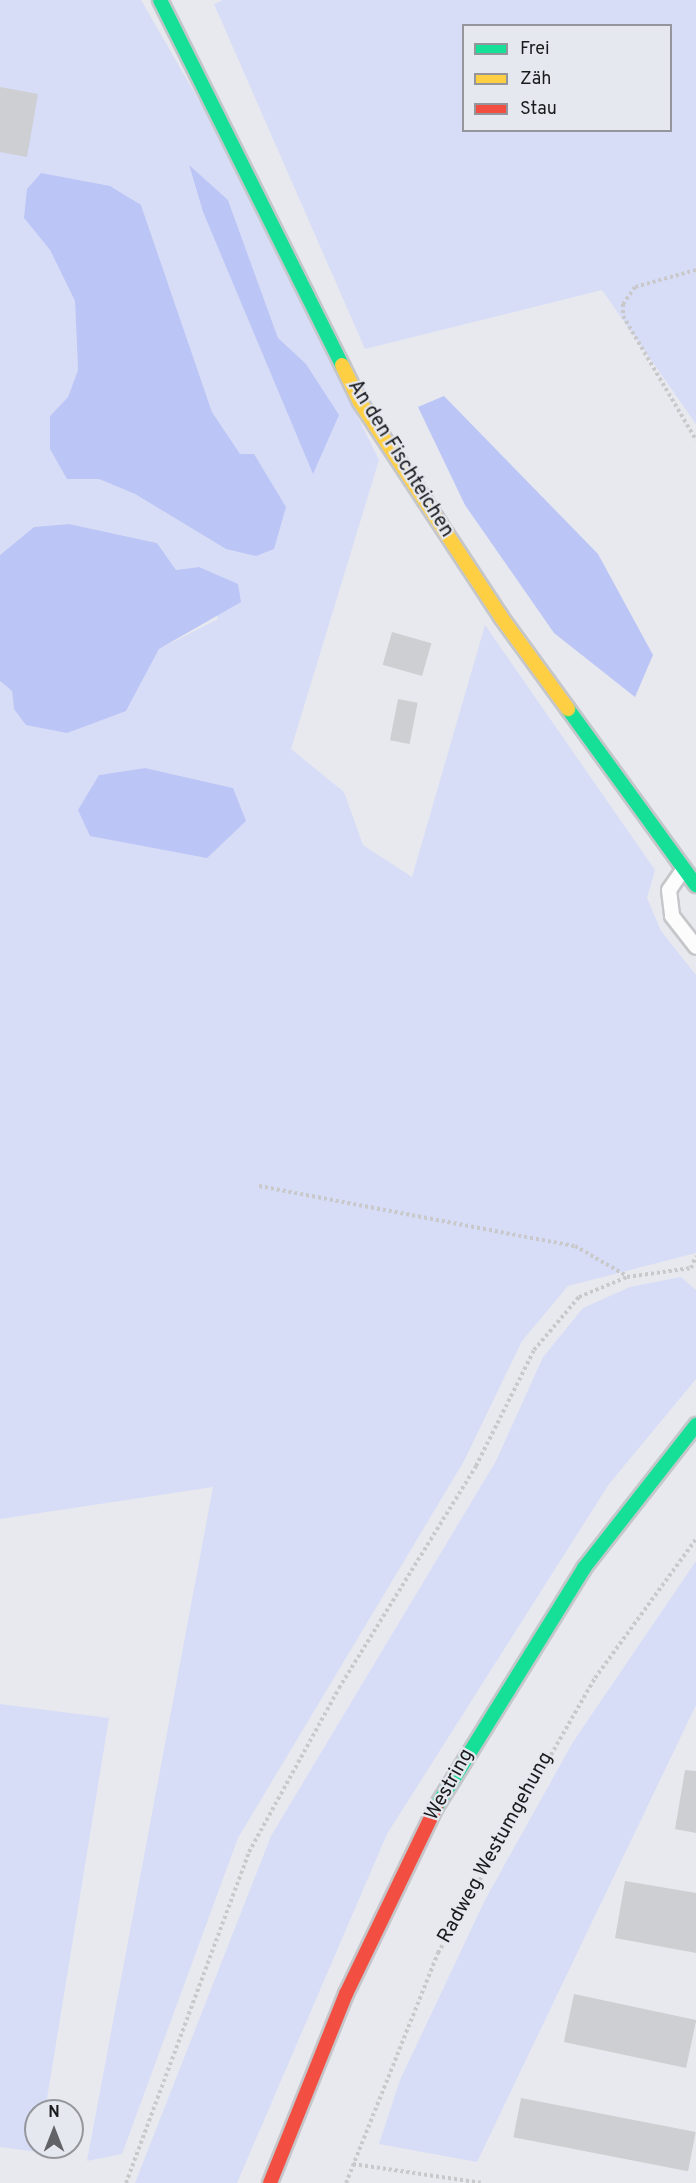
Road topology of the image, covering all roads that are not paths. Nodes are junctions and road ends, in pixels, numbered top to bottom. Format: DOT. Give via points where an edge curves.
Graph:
graph roads {
  1 [pos="160,0"];
  2 [pos="683,870"];
  3 [pos="696,885"];
  4 [pos="696,947"];
  5 [pos="696,1425"];
  6 [pos="270,2183"];
  1 -- 2 [label="street, An den Fischteichen" via="360,402 501,617"];
  2 -- 3 [label="street, An den Fischteichen"];
  2 -- 4 [label="lane" via="669,890 672,916"];
  5 -- 6 [label="street, Westring" via="578,1578 441,1797 346,1994"];
}
